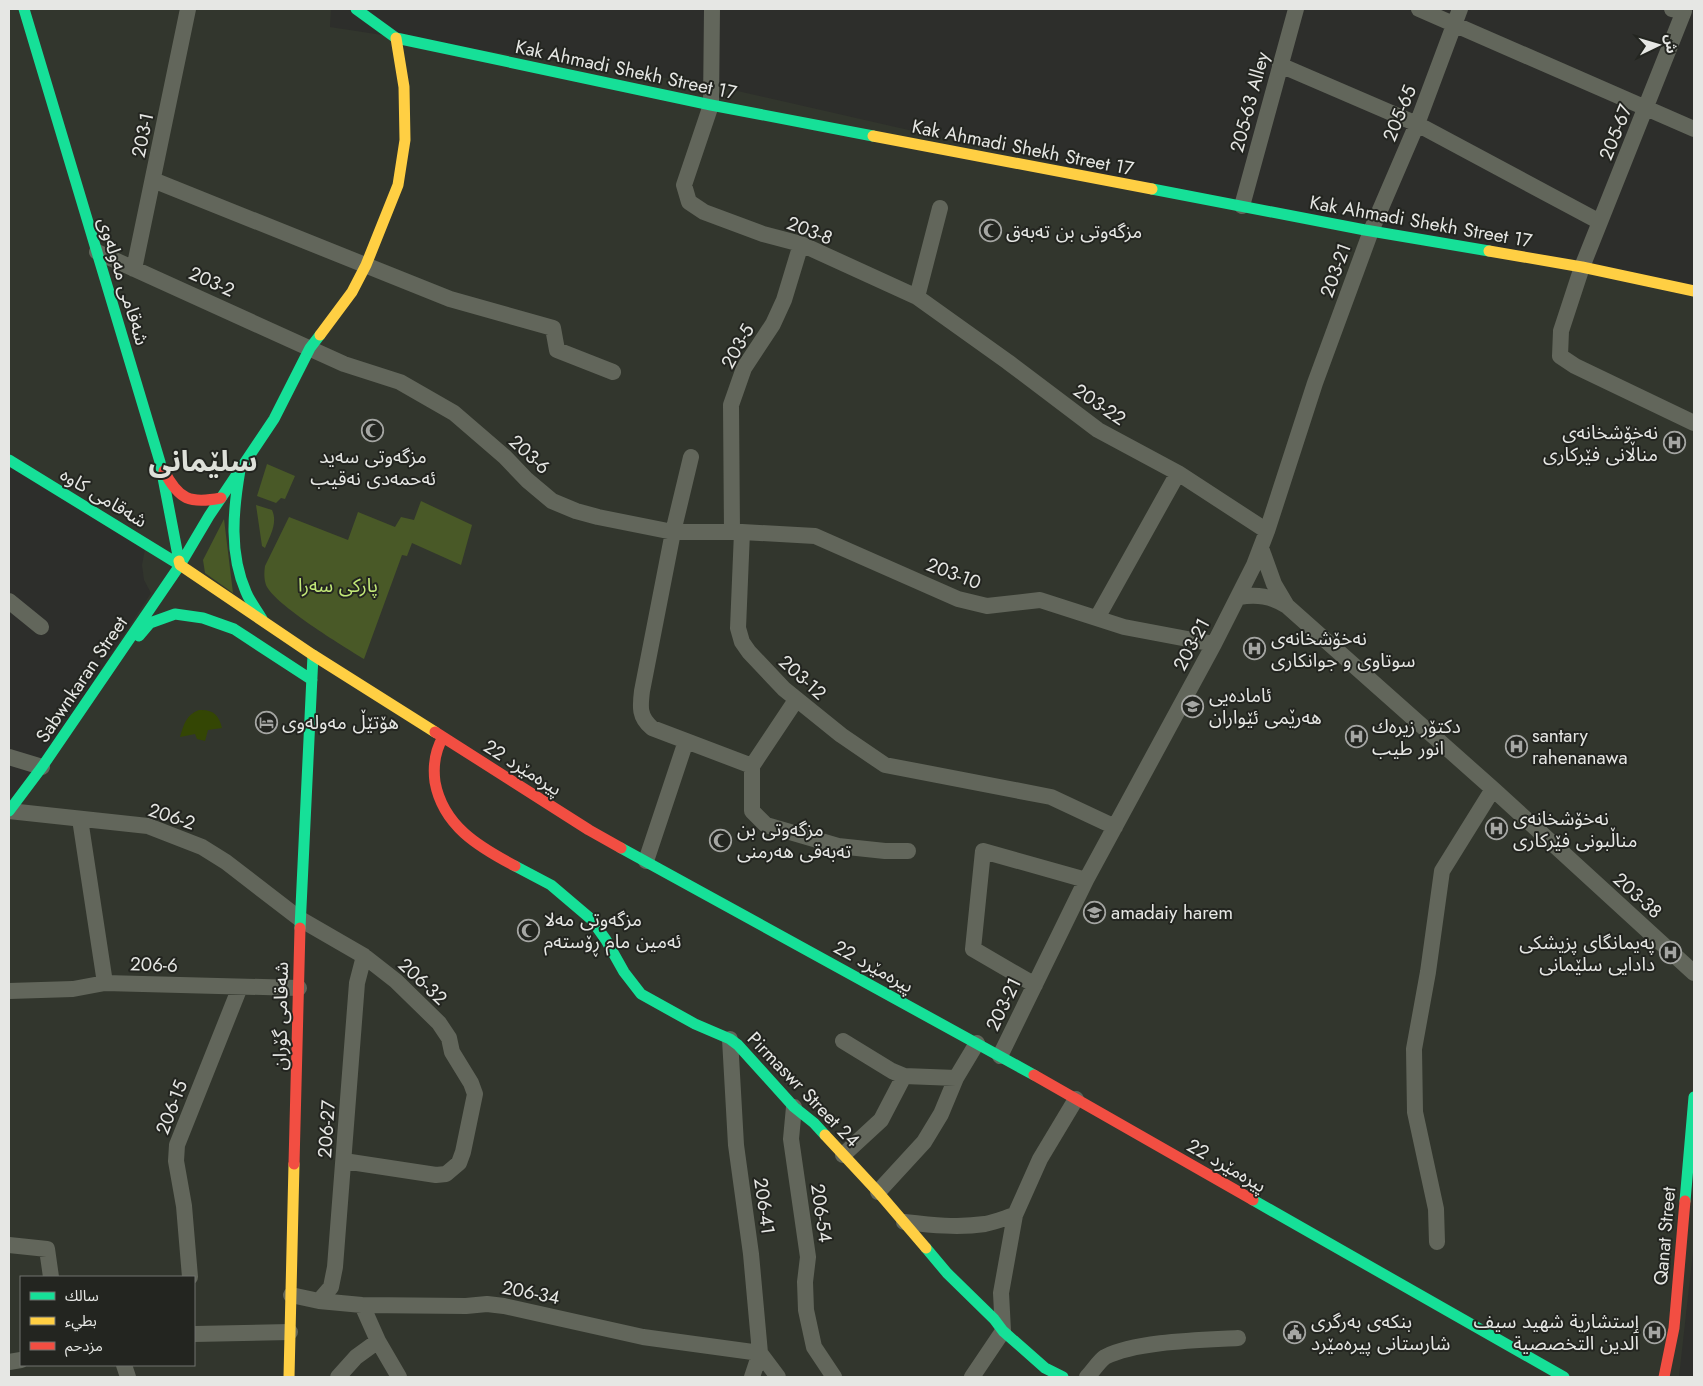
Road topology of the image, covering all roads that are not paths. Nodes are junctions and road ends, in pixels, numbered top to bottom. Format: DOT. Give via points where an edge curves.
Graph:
graph roads {
  1 [pos="24,9"];
  2 [pos="188,9"];
  3 [pos="356,9"];
  4 [pos="712,9"];
  5 [pos="1296,9"];
  6 [pos="1419,9"];
  7 [pos="1460,9"];
  8 [pos="1683,13"];
  9 [pos="1454,25"];
  10 [pos="396,38"];
  11 [pos="1280,65"];
  12 [pos="711,105"];
  13 [pos="1646,107"];
  14 [pos="1417,124"];
  15 [pos="1694,129"];
  16 [pos="153,180"];
  17 [pos="1242,206"];
  18 [pos="940,208"];
  19 [pos="1600,222"];
  20 [pos="1371,231"];
  21 [pos="800,244"];
  22 [pos="97,252"];
  23 [pos="366,265"];
  24 [pos="1582,267"];
  25 [pos="134,268"];
  26 [pos="1694,291"];
  27 [pos="917,298"];
  28 [pos="310,348"];
  29 [pos="613,372"];
  30 [pos="1694,423"];
  31 [pos="691,457"];
  32 [pos="9,460"];
  33 [pos="160,462"];
  34 [pos="240,470"];
  35 [pos="1178,473"];
  36 [pos="221,498"];
  37 [pos="1267,531"];
  38 [pos="673,532"];
  39 [pos="737,532"];
  40 [pos="1261,548"];
  41 [pos="180,565"];
  42 [pos="1239,597"];
  43 [pos="9,601"];
  44 [pos="1286,606"];
  45 [pos="1097,618"];
  46 [pos="265,624"];
  47 [pos="41,627"];
  48 [pos="1214,644"];
  49 [pos="313,655"];
  50 [pos="107,673"];
  51 [pos="312,680"];
  52 [pos="796,700"];
  53 [pos="443,737"];
  54 [pos="686,741"];
  55 [pos="9,757"];
  56 [pos="752,766"];
  57 [pos="42,767"];
  58 [pos="1493,790"];
  59 [pos="9,811"];
  60 [pos="80,819"];
  61 [pos="1116,827"];
  62 [pos="908,851"];
  63 [pos="646,861"];
  64 [pos="1086,880"];
  65 [pos="300,919"];
  66 [pos="364,956"];
  67 [pos="1694,973"];
  68 [pos="106,983"];
  69 [pos="1035,985"];
  70 [pos="240,987"];
  71 [pos="299,988"];
  72 [pos="9,991"];
  73 [pos="730,1039"];
  74 [pos="843,1041"];
  75 [pos="977,1043"];
  76 [pos="1000,1056"];
  77 [pos="904,1076"];
  78 [pos="956,1078"];
  79 [pos="1694,1097"];
  80 [pos="1076,1099"];
  81 [pos="794,1107"];
  82 [pos="1691,1153"];
  83 [pos="842,1155"];
  84 [pos="344,1161"];
  85 [pos="878,1192"];
  86 [pos="1015,1214"];
  87 [pos="904,1222"];
  88 [pos="1437,1242"];
  89 [pos="9,1245"];
  90 [pos="51,1276"];
  91 [pos="190,1276"];
  92 [pos="1678,1282"];
  93 [pos="1694,1290"];
  94 [pos="291,1295"];
  95 [pos="318,1301"];
  96 [pos="362,1305"];
  97 [pos="1674,1328"];
  98 [pos="195,1331"];
  99 [pos="1003,1331"];
  100 [pos="290,1332"];
  101 [pos="1238,1338"];
  102 [pos="378,1341"];
  103 [pos="760,1353"];
  104 [pos="289,1377"];
  105 [pos="338,1377"];
  106 [pos="399,1377"];
  107 [pos="752,1377"];
  108 [pos="778,1377"];
  109 [pos="834,1377"];
  110 [pos="972,1377"];
  111 [pos="1063,1377"];
  112 [pos="1088,1377"];
  113 [pos="1564,1377"];
  114 [pos="1653,1377"];
  115 [pos="1664,1377"];
  1 -- 22 [label="main road, شەقامی مەولەوی"];
  2 -- 16 [label="street, 203-1"];
  3 -- 10 [label="main road, Kak Ahmadi Shekh Street 17"];
  4 -- 12 [label="street"];
  5 -- 11 [label="street, 205-63 Alley"];
  6 -- 9 [label="street"];
  7 -- 9 [label="street, 205-65"];
  8 -- 13 [label="street, 205-67"];
  9 -- 13 [label="street"];
  9 -- 14 [label="street, 205-65"];
  10 -- 12 [label="main road, Kak Ahmadi Shekh Street 17"];
  10 -- 23 [label="main road, Sabwnkaran Street" via="404,87 405,140 398,185"];
  11 -- 14 [label="street"];
  11 -- 17 [label="street, 205-63 Alley"];
  12 -- 17 [label="main road, Kak Ahmadi Shekh Street 17"];
  12 -- 21 [label="street, 203-8" via="684,184 689,202 704,212 746,228"];
  13 -- 15 [label="street"];
  13 -- 19 [label="street, 205-67"];
  14 -- 19 [label="street"];
  14 -- 20 [label="street, 205-65"];
  16 -- 23 [label="street"];
  16 -- 25 [label="street, 203-1"];
  17 -- 20 [label="main road, Kak Ahmadi Shekh Street 17"];
  18 -- 27 [label="street"];
  19 -- 24 [label="street, 205-67"];
  20 -- 24 [label="main road, Kak Ahmadi Shekh Street 17"];
  20 -- 37 [label="street, 203-21" via="1312,392"];
  21 -- 27 [label="street, 203-8"];
  21 -- 39 [label="street, 203-5" via="784,300 773,324 744,368 731,405"];
  22 -- 25 [label="street, 203-2"];
  22 -- 33 [label="main road, شەقامی مەولەوی"];
  23 -- 28 [label="main road, Sabwnkaran Street" via="352,292"];
  23 -- 29 [label="street" via="450,299 553,328 557,350"];
  24 -- 26 [label="main road, Kak Ahmadi Shekh Street 17"];
  24 -- 30 [label="street, 205-67" via="1562,331 1560,356"];
  25 -- 28 [label="street, 203-2"];
  27 -- 35 [label="street, 203-22" via="1098,430"];
  28 -- 34 [label="main road, Sabwnkaran Street" via="274,419"];
  28 -- 38 [label="street, 203-6" via="344,364 400,382 454,413 552,501 598,517"];
  31 -- 38 [label="street"];
  32 -- 41 [label="main road, شەقامی کاوە"];
  33 -- 36 [label="main road" via="175,491 186,499 208,501"];
  33 -- 41 [label="main road, شەقامی مەولەوی"];
  34 -- 36 [label="main road, Sabwnkaran Street"];
  34 -- 46 [label="main road" via="234,523 238,570 246,592"];
  35 -- 37 [label="street, 203-22"];
  35 -- 45 [label="street"];
  36 -- 41 [label="main road, Sabwnkaran Street"];
  37 -- 40 [label="street, 203-21"];
  38 -- 39 [label="street, 203-6"];
  38 -- 54 [label="street" via="640,704 644,722"];
  39 -- 45 [label="street, 203-10" via="815,536 970,602 987,606 1040,600"];
  39 -- 52 [label="street, 203-12" via="738,628 742,642"];
  40 -- 42 [label="street, 203-21"];
  40 -- 44 [label="street, 203-38"];
  41 -- 46 [label="main road, 22 پیرەمێرد"];
  41 -- 50 [label="main road, Sabwnkaran Street"];
  42 -- 44 [label="street, 203-38" via="1268,597"];
  42 -- 48 [label="street, 203-21"];
  43 -- 47 [label="street"];
  44 -- 58 [label="street, 203-38"];
  45 -- 48 [label="street, 203-10" via="1124,627"];
  46 -- 49 [label="main road, 22 پیرەمێرد"];
  48 -- 61 [label="street, 203-21"];
  49 -- 51 [label="main road, شەقامی گۆران"];
  49 -- 53 [label="main road, 22 پیرەمێرد"];
  50 -- 51 [label="main road" via="150,624 175,614 203,618 234,629"];
  50 -- 57 [label="main road, Sabwnkaran Street"];
  51 -- 65 [label="main road, شەقامی گۆران"];
  52 -- 56 [label="street"];
  52 -- 61 [label="street, 203-12" via="884,765 1051,797"];
  53 -- 63 [label="main road, 22 پیرەمێرد" via="589,830"];
  53 -- 73 [label="main road, Pirmaswr Street 24" via="433,769 438,797 450,818 468,837 551,885 591,919 624,972 642,994 695,1024"];
  54 -- 56 [label="street"];
  54 -- 63 [label="street"];
  55 -- 57 [label="street"];
  56 -- 62 [label="street" via="752,811 766,825 838,846"];
  57 -- 59 [label="main road, Sabwnkaran Street"];
  58 -- 67 [label="street, 203-38"];
  58 -- 88 [label="street" via="1442,871 1414,1049 1415,1112 1436,1209"];
  59 -- 60 [label="street, 206-2"];
  60 -- 65 [label="street, 206-2" via="148,826 202,847"];
  60 -- 68 [label="street"];
  61 -- 64 [label="street, 203-21"];
  63 -- 75 [label="main road, 22 پیرەمێرد"];
  64 -- 69 [label="street, 203-21"];
  64 -- 69 [label="street" via="983,851 973,948"];
  65 -- 66 [label="street, 206-32"];
  65 -- 71 [label="main road, شەقامی گۆران"];
  66 -- 84 [label="street, 206-27" via="357,983"];
  66 -- 84 [label="street, 206-32" via="396,981 439,1023 475,1094 463,1152 459,1163 446,1174"];
  68 -- 70 [label="street, 206-6"];
  68 -- 72 [label="street, 206-6" via="73,989"];
  69 -- 76 [label="street, 203-21"];
  70 -- 71 [label="street, 206-6"];
  70 -- 91 [label="street, 206-15" via="177,1145 176,1161 184,1206"];
  71 -- 94 [label="main road, شەقامی گۆران"];
  73 -- 81 [label="main road, Pirmaswr Street 24"];
  73 -- 103 [label="street, 206-41" via="736,1145"];
  74 -- 77 [label="street"];
  75 -- 76 [label="main road, 22 پیرەمێرد"];
  75 -- 78 [label="street"];
  76 -- 80 [label="main road, 22 پیرەمێرد"];
  77 -- 78 [label="street"];
  77 -- 83 [label="street" via="881,1120"];
  78 -- 85 [label="street" via="941,1114 924,1142"];
  79 -- 82 [label="main road, Qanat Street"];
  80 -- 86 [label="street" via="1040,1158"];
  80 -- 113 [label="main road, 22 پیرەمێرد"];
  81 -- 83 [label="main road, Pirmaswr Street 24"];
  81 -- 109 [label="street, 206-54" via="791,1139 808,1258 804,1282 806,1310 814,1347"];
  82 -- 92 [label="main road, Qanat Street"];
  83 -- 85 [label="main road, Pirmaswr Street 24"];
  84 -- 95 [label="street, 206-27" via="335,1266 331,1287"];
  85 -- 87 [label="main road, Pirmaswr Street 24"];
  86 -- 87 [label="street" via="987,1224 964,1226"];
  86 -- 99 [label="street" via="1001,1292"];
  87 -- 99 [label="main road, Pirmaswr Street 24"];
  89 -- 90 [label="street" via="47,1249"];
  92 -- 93 [label="street"];
  92 -- 97 [label="main road, Qanat Street"];
  94 -- 95 [label="street, 206-34"];
  94 -- 100 [label="main road, شەقامی گۆران"];
  95 -- 96 [label="street, 206-34"];
  96 -- 102 [label="street"];
  96 -- 103 [label="street, 206-34" via="504,1306 642,1337"];
  97 -- 114 [label="main road" via="1664,1341"];
  97 -- 115 [label="main road, Qanat Street"];
  98 -- 100 [label="street"];
  99 -- 110 [label="street"];
  99 -- 111 [label="main road, Pirmaswr Street 24" via="1045,1368"];
  100 -- 104 [label="main road, شەقامی گۆران"];
  101 -- 112 [label="street" via="1132,1348 1104,1358"];
  102 -- 105 [label="street" via="356,1357"];
  102 -- 106 [label="street"];
  103 -- 107 [label="street, 206-41"];
  103 -- 108 [label="street"];
}
